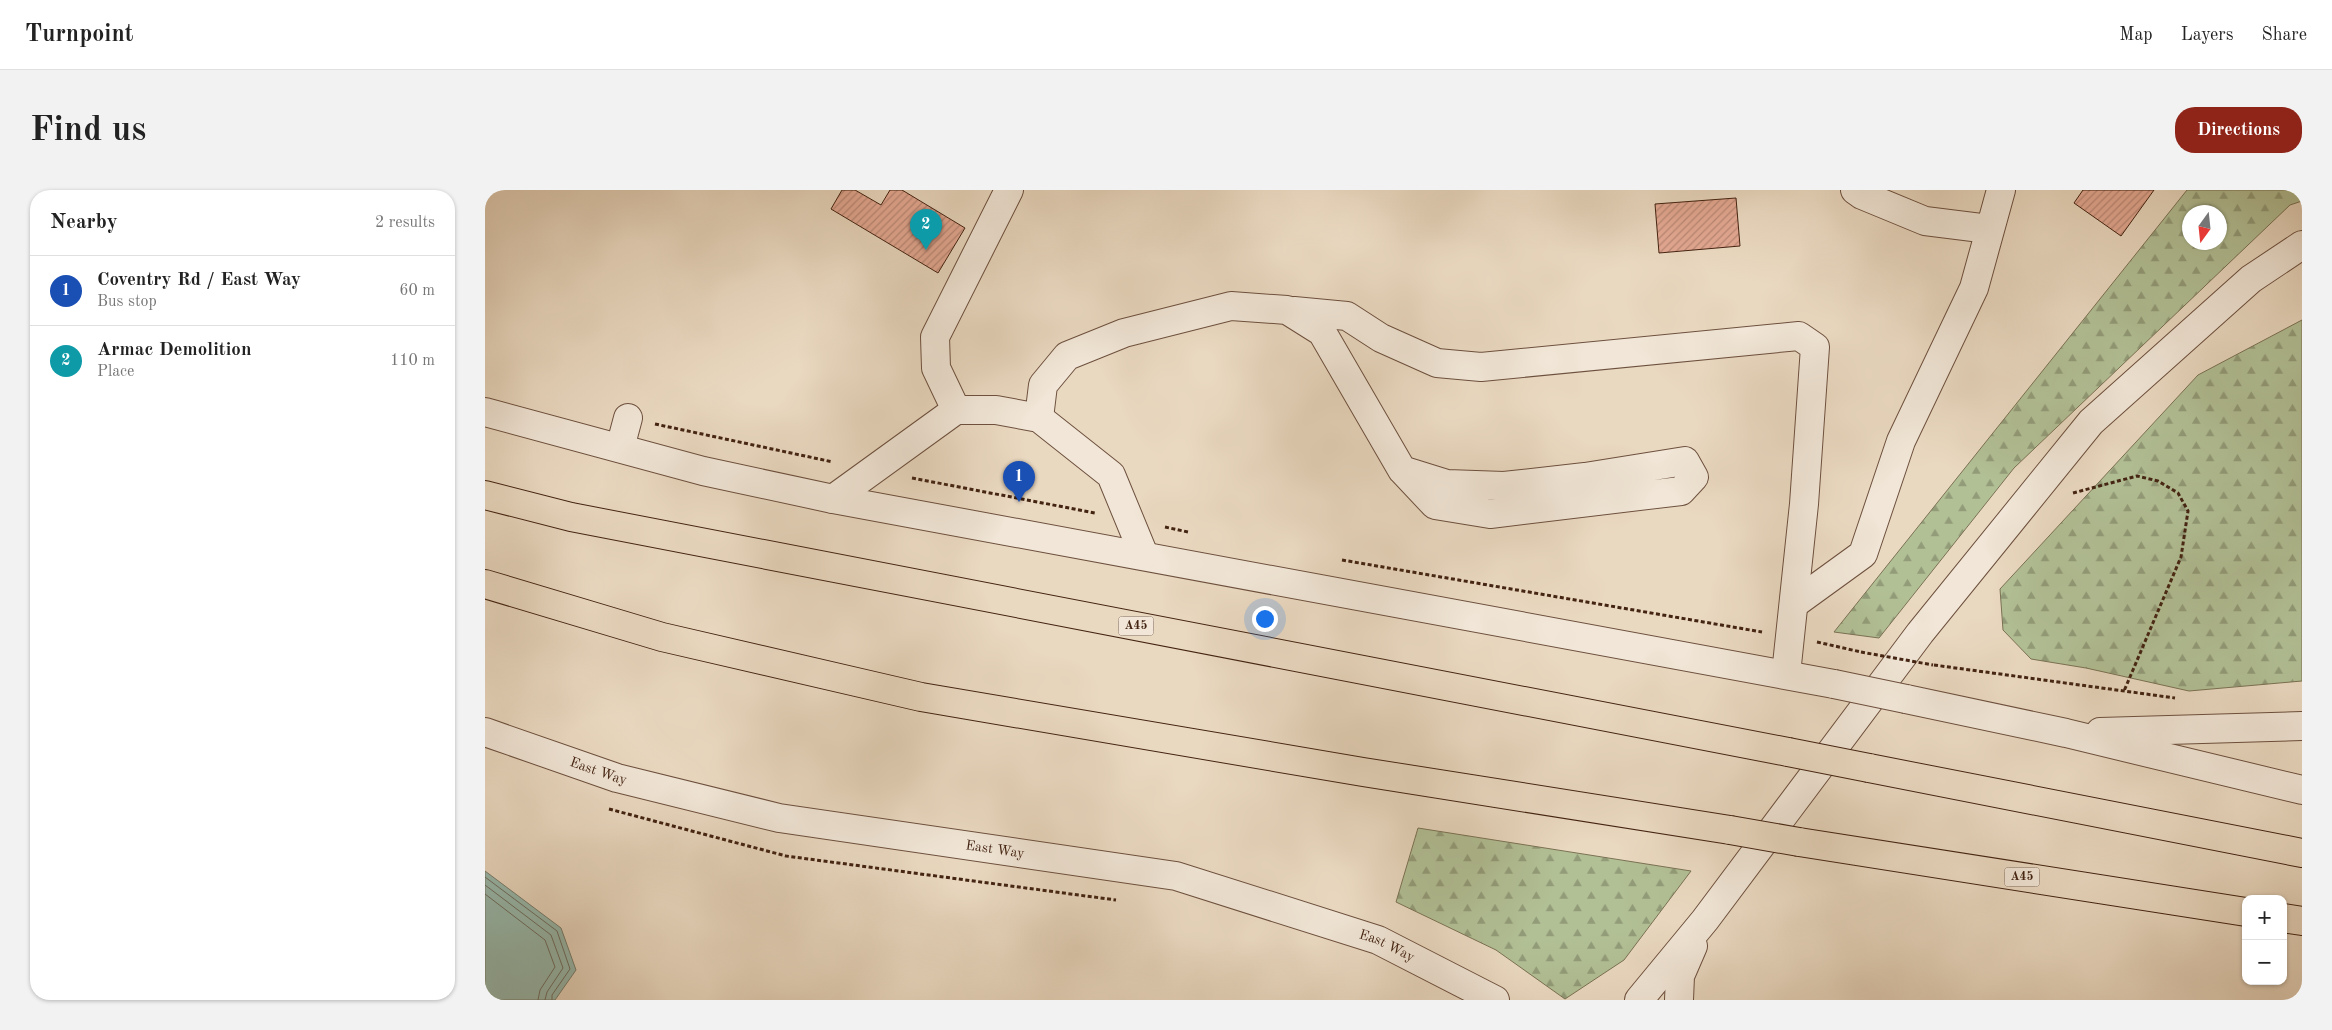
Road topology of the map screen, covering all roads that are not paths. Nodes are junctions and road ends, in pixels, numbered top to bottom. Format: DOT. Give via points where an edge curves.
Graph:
graph roads {
  1 [pos="1009,190"];
  2 [pos="1855,190"];
  3 [pos="2001,190"];
  4 [pos="1989,229"];
  5 [pos="2302,245"];
  6 [pos="1287,310"];
  7 [pos="956,410"];
  8 [pos="485,412"];
  9 [pos="628,418"];
  10 [pos="1039,418"];
  11 [pos="620,448"];
  12 [pos="1402,470"];
  13 [pos="485,495"];
  14 [pos="833,499"];
  15 [pos="1144,555"];
  16 [pos="485,584"];
  17 [pos="1794,604"];
  18 [pos="1786,674"];
  19 [pos="2302,726"];
  20 [pos="485,732"];
  21 [pos="2066,733"];
  22 [pos="2302,790"];
  23 [pos="2302,853"];
  24 [pos="2242,911"];
  25 [pos="2287,919"];
  26 [pos="1705,920"];
  27 [pos="2302,921"];
  28 [pos="1495,1000"];
  29 [pos="1639,1000"];
  30 [pos="1679,1000"];
  1 -- 7 [label="street" via="935,337 936,368"];
  2 -- 4 [label="street" via="1925,221"];
  3 -- 4 [label="street"];
  4 -- 17 [label="street" via="1974,288 1901,441 1863,554"];
  5 -- 26 [label="street" via="2251,279 2091,422 1920,633"];
  6 -- 10 [label="street" via="1231,306 1124,333 1067,356 1043,385"];
  6 -- 12 [label="street" via="1322,332"];
  6 -- 17 [label="street" via="1347,316 1381,338 1437,363 1481,367 1799,336 1815,347"];
  7 -- 10 [label="street" via="996,410"];
  7 -- 14 [label="street"];
  8 -- 11 [label="street"];
  9 -- 11 [label="street"];
  10 -- 15 [label="street" via="1111,475"];
  11 -- 14 [label="street" via="703,471"];
  12 -- 12 [label="street" via="1447,484 1504,486 1685,461 1693,477 1681,491 1490,514 1435,505"];
  13 -- 23 [label="highway, A45, bridge" via="590,521"];
  14 -- 15 [label="street"];
  15 -- 18 [label="street"];
  16 -- 24 [label="highway, A45, bridge" via="662,637 921,697 1373,774"];
  17 -- 18 [label="street"];
  18 -- 21 [label="street, bridge"];
  19 -- 21 [label="street"];
  20 -- 28 [label="street, East Way" via="617,778 779,818 1175,876 1378,940"];
  21 -- 22 [label="street"];
  25 -- 27 [label="highway"];
  26 -- 29 [label="street"];
  26 -- 30 [label="street" via="1680,976"];
}
